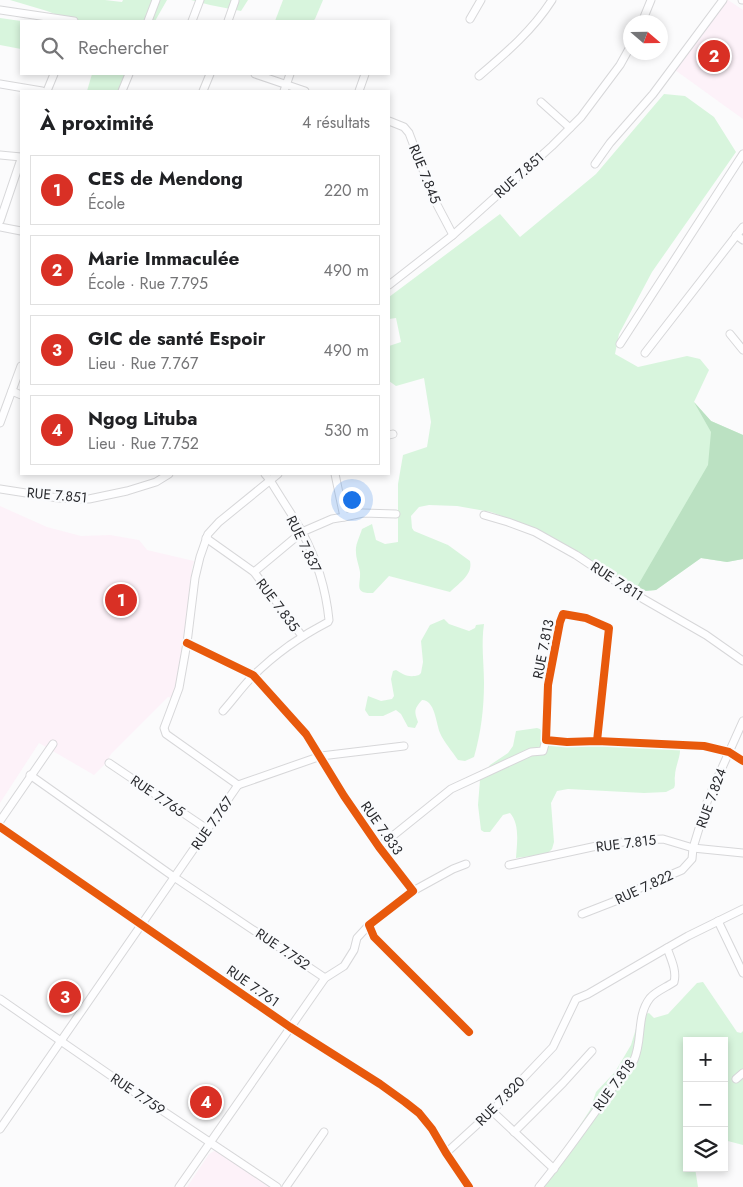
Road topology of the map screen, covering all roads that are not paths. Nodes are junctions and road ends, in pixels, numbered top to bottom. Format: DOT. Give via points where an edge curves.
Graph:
graph roads {
  1 [pos="156,0"];
  2 [pos="200,0"];
  3 [pos="481,0"];
  4 [pos="552,0"];
  5 [pos="651,0"];
  6 [pos="723,0"];
  7 [pos="234,1"];
  8 [pos="0,10"];
  9 [pos="645,15"];
  10 [pos="470,19"];
  11 [pos="66,20"];
  12 [pos="148,20"];
  13 [pos="192,20"];
  14 [pos="228,20"];
  15 [pos="623,60"];
  16 [pos="54,75"];
  17 [pos="128,75"];
  18 [pos="210,75"];
  19 [pos="257,75"];
  20 [pos="290,75"];
  21 [pos="365,75"];
  22 [pos="479,76"];
  23 [pos="0,84"];
  24 [pos="285,88"];
  25 [pos="36,90"];
  26 [pos="47,90"];
  27 [pos="122,90"];
  28 [pos="203,90"];
  29 [pos="298,90"];
  30 [pos="359,90"];
  31 [pos="542,102"];
  32 [pos="390,121"];
  33 [pos="570,128"];
  34 [pos="743,154"];
  35 [pos="0,155"];
  36 [pos="20,158"];
  37 [pos="20,161"];
  38 [pos="595,164"];
  39 [pos="0,222"];
  40 [pos="0,227"];
  41 [pos="743,227"];
  42 [pos="20,231"];
  43 [pos="453,235"];
  44 [pos="736,235"];
  45 [pos="743,240"];
  46 [pos="390,282"];
  47 [pos="730,334"];
  48 [pos="620,344"];
  49 [pos="743,350"];
  50 [pos="645,353"];
  51 [pos="20,369"];
  52 [pos="12,391"];
  53 [pos="20,395"];
  54 [pos="0,423"];
  55 [pos="166,475"];
  56 [pos="335,475"];
  57 [pos="267,477"];
  58 [pos="0,489"];
  59 [pos="396,514"];
  60 [pos="484,514"];
  61 [pos="344,517"];
  62 [pos="302,532"];
  63 [pos="206,538"];
  64 [pos="254,572"];
  65 [pos="302,636"];
  66 [pos="187,643"];
  67 [pos="743,661"];
  68 [pos="254,675"];
  69 [pos="222,711"];
  70 [pos="743,721"];
  71 [pos="546,740"];
  72 [pos="597,741"];
  73 [pos="53,744"];
  74 [pos="404,746"];
  75 [pos="729,752"];
  76 [pos="321,756"];
  77 [pos="743,761"];
  78 [pos="108,763"];
  79 [pos="30,775"];
  80 [pos="238,785"];
  81 [pos="0,820"];
  82 [pos="0,827"];
  83 [pos="207,829"];
  84 [pos="379,847"];
  85 [pos="693,848"];
  86 [pos="743,852"];
  87 [pos="466,864"];
  88 [pos="508,865"];
  89 [pos="174,877"];
  90 [pos="413,891"];
  91 [pos="743,909"];
  92 [pos="582,914"];
  93 [pos="718,921"];
  94 [pos="142,924"];
  95 [pos="369,925"];
  96 [pos="667,948"];
  97 [pos="743,972"];
  98 [pos="325,978"];
  99 [pos="0,999"];
  100 [pos="290,1027"];
  101 [pos="469,1032"];
  102 [pos="61,1041"];
  103 [pos="592,1051"];
  104 [pos="743,1073"];
  105 [pos="736,1079"];
  106 [pos="492,1111"];
  107 [pos="0,1129"];
  108 [pos="324,1132"];
  109 [pos="514,1132"];
  110 [pos="210,1142"];
  111 [pos="446,1153"];
  112 [pos="554,1169"];
  113 [pos="179,1187"];
  114 [pos="277,1187"];
  115 [pos="286,1187"];
  116 [pos="469,1187"];
  117 [pos="539,1187"];
  1 -- 12 [label="street"];
  2 -- 13 [label="street"];
  3 -- 10 [label="street"];
  4 -- 22 [label="street" via="510,50"];
  5 -- 9 [label="street"];
  6 -- 38 [label="street" via="653,94"];
  7 -- 14 [label="street"];
  8 -- 11 [label="street"];
  15 -- 33 [label="street, RUE 7.851"];
  16 -- 26 [label="street"];
  17 -- 27 [label="street"];
  18 -- 28 [label="street"];
  19 -- 24 [label="street"];
  20 -- 24 [label="street"];
  21 -- 30 [label="street"];
  23 -- 25 [label="street"];
  24 -- 29 [label="street"];
  31 -- 33 [label="street"];
  32 -- 43 [label="street, RUE 7.845" via="404,127 408,133 434,199"];
  33 -- 43 [label="street, RUE 7.851"];
  34 -- 48 [label="street"];
  35 -- 36 [label="street"];
  37 -- 39 [label="street"];
  40 -- 42 [label="street"];
  41 -- 44 [label="street"];
  43 -- 46 [label="street, RUE 7.851"];
  44 -- 45 [label="street"];
  44 -- 50 [label="street"];
  47 -- 49 [label="street"];
  51 -- 52 [label="street"];
  52 -- 53 [label="street"];
  52 -- 54 [label="street"];
  55 -- 58 [label="street, RUE 7.851" via="127,492 89,499"];
  56 -- 61 [label="street"];
  57 -- 62 [label="street, RUE 7.837"];
  57 -- 63 [label="street, RUE 7.767"];
  59 -- 61 [label="street" via="363,513"];
  60 -- 67 [label="street, RUE 7.811" via="534,532 576,555"];
  61 -- 62 [label="street"];
  62 -- 64 [label="street"];
  62 -- 65 [label="street, RUE 7.837" via="321,576 329,620"];
  63 -- 64 [label="street, RUE 7.835"];
  63 -- 66 [label="street, RUE 7.767" via="195,578"];
  64 -- 65 [label="street, RUE 7.835"];
  65 -- 68 [label="street"];
  66 -- 68 [label="street, RUE 7.833"];
  66 -- 80 [label="street, RUE 7.767" via="179,688 164,728 166,734"];
  68 -- 69 [label="street"];
  68 -- 76 [label="street, RUE 7.833"];
  70 -- 75 [label="street, RUE 7.824"];
  71 -- 72 [label="street"];
  71 -- 72 [label="street, RUE 7.813" via="548,685 562,614 586,618 609,628"];
  71 -- 84 [label="street" via="543,751 532,752 451,789"];
  72 -- 75 [label="street" via="704,746"];
  73 -- 79 [label="street"];
  74 -- 76 [label="street"];
  75 -- 77 [label="street"];
  75 -- 85 [label="street, RUE 7.824" via="708,798"];
  76 -- 80 [label="street"];
  76 -- 84 [label="street, RUE 7.833"];
  78 -- 83 [label="street, RUE 7.765"];
  79 -- 81 [label="street"];
  79 -- 89 [label="street, RUE 7.752"];
  80 -- 83 [label="street, RUE 7.767"];
  82 -- 94 [label="street, RUE 7.761"];
  83 -- 89 [label="street, RUE 7.767"];
  84 -- 90 [label="street, RUE 7.833"];
  85 -- 86 [label="street, RUE 7.815"];
  85 -- 88 [label="street, RUE 7.815" via="663,839 642,840 606,844"];
  85 -- 92 [label="street, RUE 7.822" via="692,859 682,870"];
  87 -- 90 [label="street"];
  89 -- 94 [label="street, RUE 7.767"];
  89 -- 98 [label="street, RUE 7.752"];
  90 -- 95 [label="street"];
  91 -- 93 [label="street"];
  93 -- 96 [label="street"];
  93 -- 97 [label="street"];
  94 -- 100 [label="street, RUE 7.761"];
  94 -- 102 [label="street, RUE 7.767"];
  95 -- 98 [label="street" via="357,938 344,966"];
  95 -- 101 [label="street" via="374,937"];
  96 -- 106 [label="street, RUE 7.820" via="576,999 553,1047"];
  96 -- 112 [label="street, RUE 7.818" via="674,982 648,1001 642,1014 638,1052 634,1060"];
  98 -- 100 [label="street, RUE 7.752"];
  99 -- 102 [label="street, RUE 7.759"];
  100 -- 110 [label="street, RUE 7.752"];
  100 -- 111 [label="street, RUE 7.761" via="419,1113"];
  102 -- 107 [label="street, RUE 7.767"];
  102 -- 110 [label="street, RUE 7.759"];
  103 -- 109 [label="street"];
  104 -- 105 [label="street"];
  106 -- 109 [label="street"];
  106 -- 111 [label="street, RUE 7.820"];
  108 -- 115 [label="street"];
  109 -- 112 [label="street"];
  110 -- 113 [label="street, RUE 7.752"];
  110 -- 114 [label="street, RUE 7.759"];
  111 -- 116 [label="street, RUE 7.761"];
  112 -- 117 [label="street, RUE 7.818"];
}
